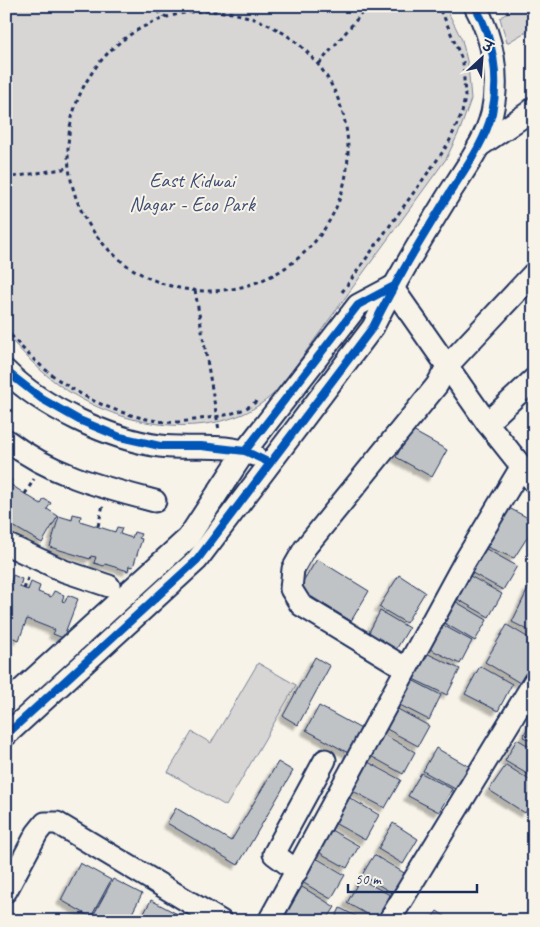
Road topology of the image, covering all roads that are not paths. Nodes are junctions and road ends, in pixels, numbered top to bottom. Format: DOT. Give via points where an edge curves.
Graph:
graph roads {
  1 [pos="475,6"];
  2 [pos="534,108"];
  3 [pos="478,147"];
  4 [pos="534,273"];
  5 [pos="392,287"];
  6 [pos="448,365"];
  7 [pos="9,379"];
  8 [pos="534,380"];
  9 [pos="487,423"];
  10 [pos="6,440"];
  11 [pos="245,451"];
  12 [pos="270,463"];
  13 [pos="530,476"];
  14 [pos="155,501"];
  15 [pos="6,544"];
  16 [pos="109,586"];
  17 [pos="406,668"];
  18 [pos="534,682"];
  19 [pos="6,704"];
  20 [pos="6,735"];
  21 [pos="325,760"];
  22 [pos="297,871"];
  23 [pos="6,891"];
  24 [pos="221,921"];
  25 [pos="269,921"];
  26 [pos="389,921"];
  1 -- 3 [label="street" via="489,40 496,88 492,114"];
  2 -- 3 [label="street"];
  3 -- 5 [label="street"];
  4 -- 6 [label="street"];
  5 -- 6 [label="street"];
  5 -- 11 [label="street" via="358,305"];
  5 -- 12 [label="street" via="374,327"];
  6 -- 9 [label="street"];
  6 -- 17 [label="street" via="437,385 305,548 293,569 291,589 301,605"];
  7 -- 11 [label="street" via="79,420 120,436 160,446"];
  8 -- 9 [label="street"];
  9 -- 13 [label="street"];
  10 -- 14 [label="street" via="49,468"];
  11 -- 12 [label="street"];
  11 -- 19 [label="street" via="188,538"];
  12 -- 20 [label="street" via="197,560"];
  13 -- 17 [label="street" via="465,561"];
  15 -- 16 [label="street" via="64,572"];
  17 -- 22 [label="street"];
  18 -- 26 [label="street"];
  21 -- 22 [label="street" via="274,854"];
  22 -- 25 [label="street"];
  23 -- 24 [label="street" via="37,833 45,823 57,823"];
}
